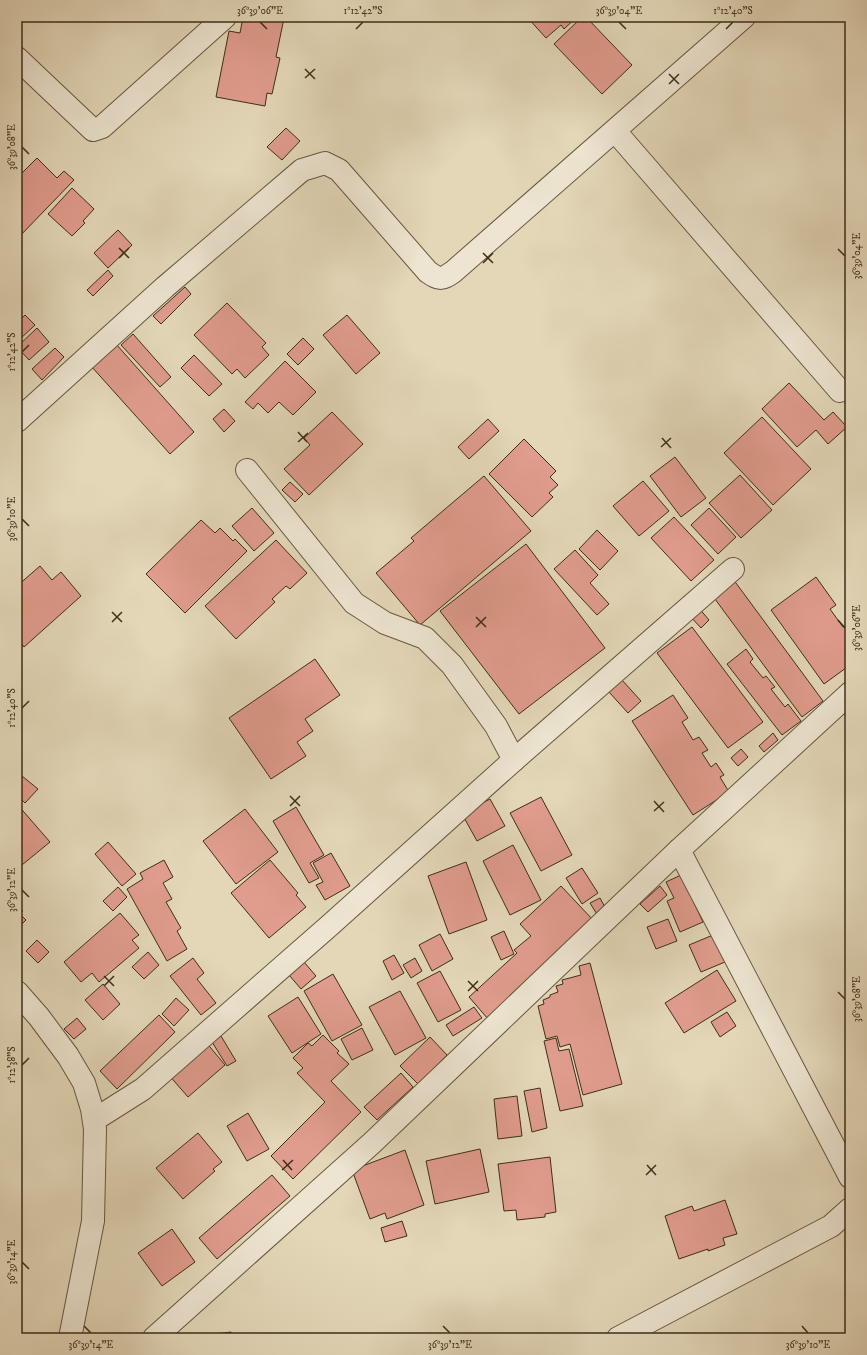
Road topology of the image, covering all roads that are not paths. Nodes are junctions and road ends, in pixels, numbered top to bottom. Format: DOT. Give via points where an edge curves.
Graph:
graph roads {
  1 [pos="225,17"];
  2 [pos="744,17"];
  3 [pos="17,58"];
  4 [pos="615,131"];
  5 [pos="840,391"];
  6 [pos="17,421"];
  7 [pos="247,470"];
  8 [pos="733,569"];
  9 [pos="850,693"];
  10 [pos="514,760"];
  11 [pos="679,850"];
  12 [pos="17,992"];
  13 [pos="94,1120"];
  14 [pos="850,1177"];
  15 [pos="850,1209"];
  16 [pos="70,1338"];
  17 [pos="154,1338"];
  18 [pos="618,1338"];
  1 -- 3 [label="street" via="102,127 93,130"];
  2 -- 4 [label="street"];
  4 -- 5 [label="street"];
  4 -- 6 [label="street" via="444,279 436,278 428,272 339,170 325,163 302,170 165,287"];
  7 -- 10 [label="street" via="354,603 385,623 425,638 452,665 496,726"];
  8 -- 10 [label="street"];
  9 -- 11 [label="street"];
  10 -- 13 [label="street" via="143,1089"];
  11 -- 14 [label="street"];
  11 -- 17 [label="street" via="372,1143"];
  12 -- 13 [label="street" via="68,1056 84,1083"];
  13 -- 16 [label="street" via="93,1221"];
  15 -- 18 [label="street" via="831,1226"];
}
